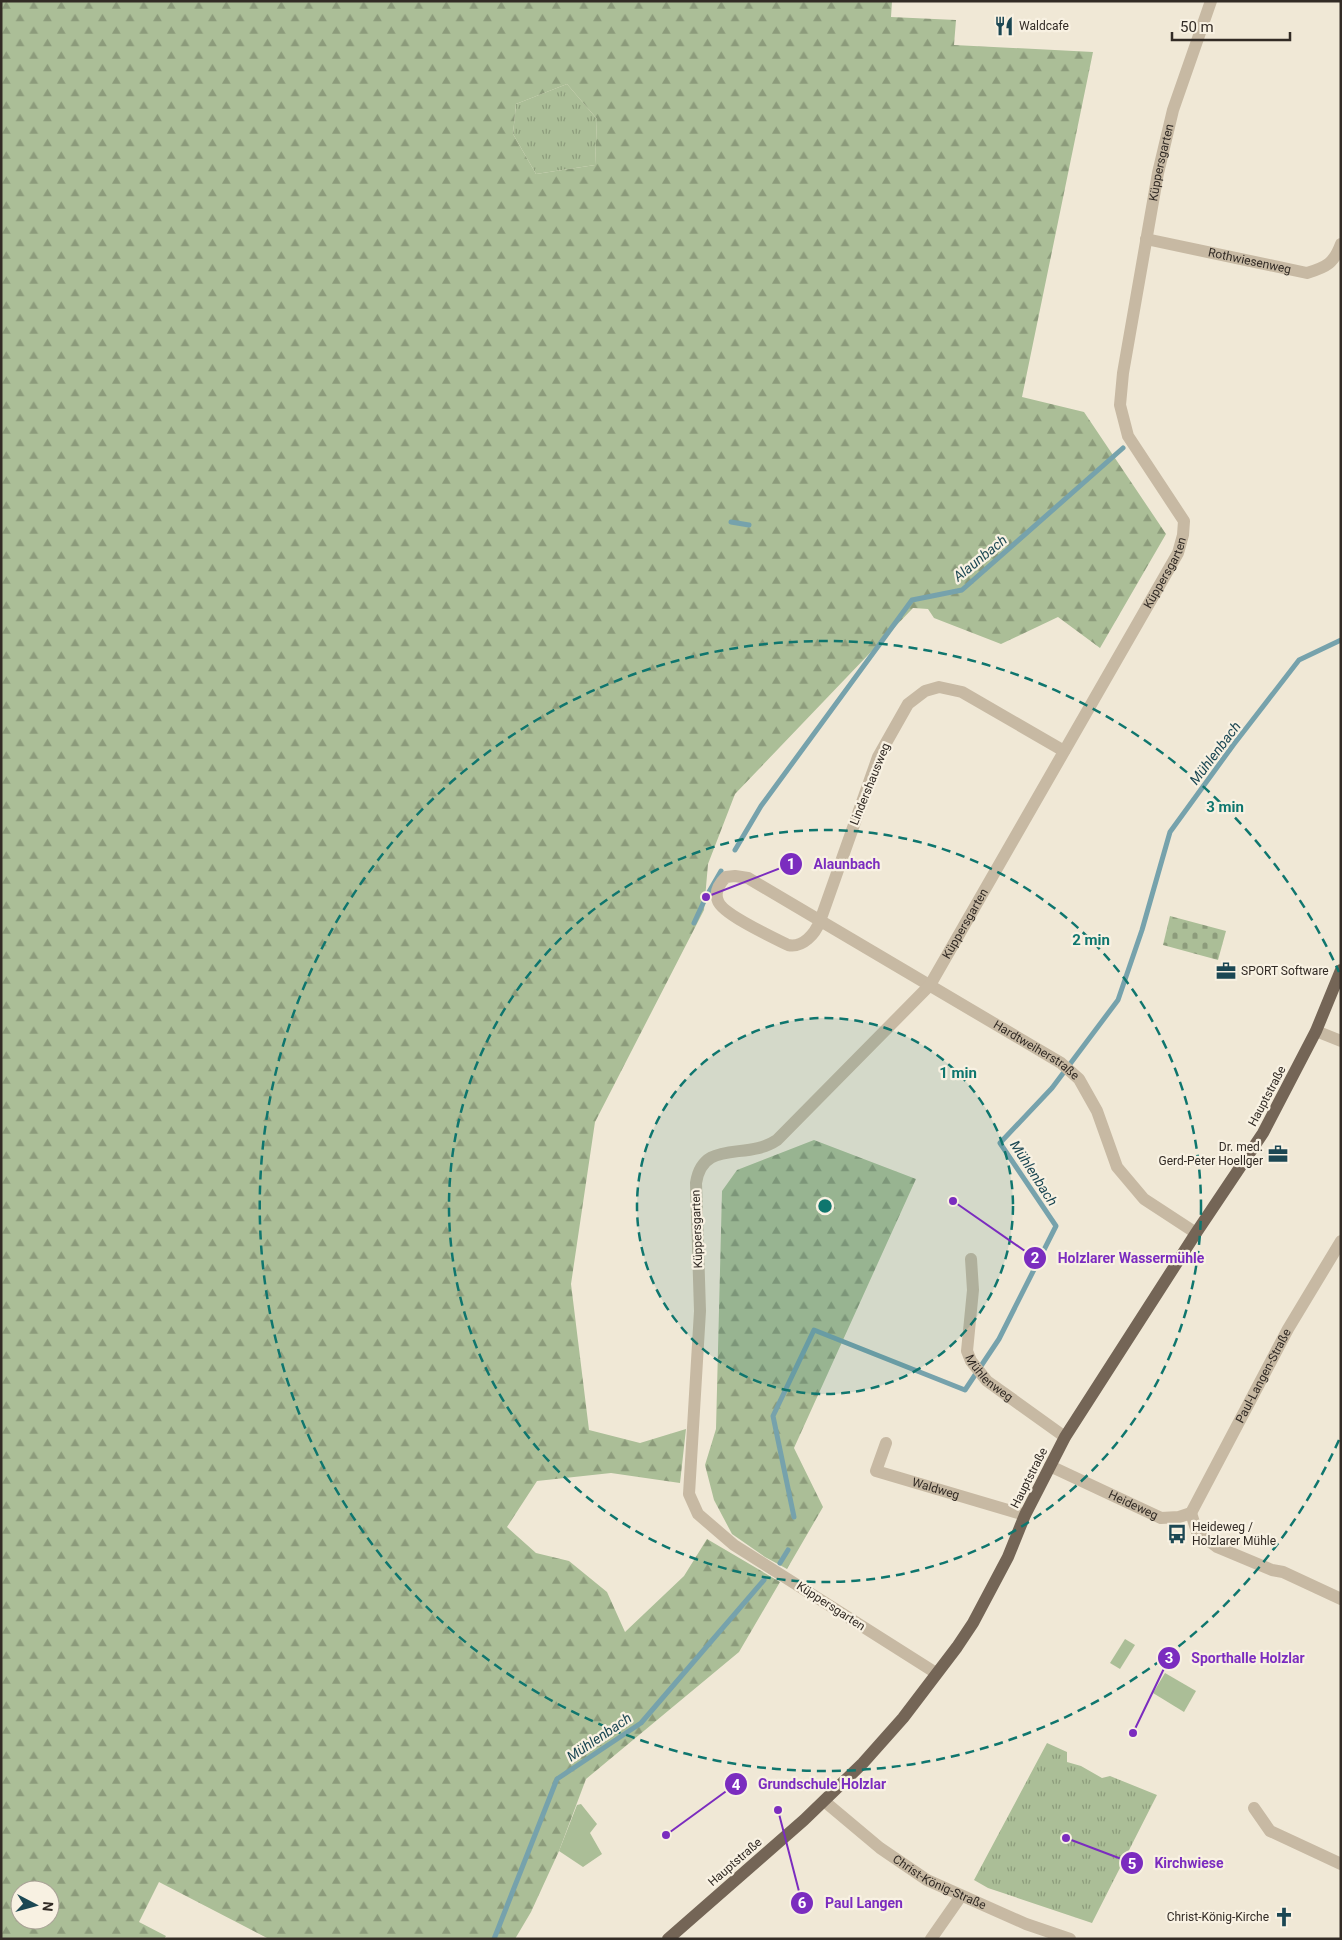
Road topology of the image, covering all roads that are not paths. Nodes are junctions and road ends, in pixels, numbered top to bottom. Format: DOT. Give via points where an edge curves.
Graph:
graph roads {
  1 [pos="1211,1"];
  2 [pos="1146,239"];
  3 [pos="1341,244"];
  4 [pos="1064,751"];
  5 [pos="820,921"];
  6 [pos="1341,970"];
  7 [pos="930,985"];
  8 [pos="1316,1031"];
  9 [pos="1341,1041"];
  10 [pos="1196,1233"];
  11 [pos="1341,1241"];
  12 [pos="971,1259"];
  13 [pos="1066,1437"];
  14 [pos="886,1443"];
  15 [pos="1050,1466"];
  16 [pos="1191,1513"];
  17 [pos="1025,1515"];
  18 [pos="1341,1599"];
  19 [pos="936,1674"];
  20 [pos="824,1801"];
  21 [pos="1254,1808"];
  22 [pos="1341,1864"];
  23 [pos="961,1896"];
  24 [pos="668,1939"];
  25 [pos="931,1939"];
  26 [pos="1070,1939"];
  1 -- 2 [label="street, Küppersgarten" via="1173,110"];
  2 -- 3 [label="street, Rothwiesenweg" via="1307,273 1324,268 1336,256"];
  2 -- 4 [label="street, Küppersgarten" via="1120,405 1128,436 1184,521 1183,535 1170,570"];
  4 -- 5 [label="street, Lindershausweg" via="962,692 939,687 925,691 908,704 878,756"];
  4 -- 7 [label="street, Küppersgarten"];
  5 -- 5 [label="street, Hardtweiherstraße" via="748,878 726,877 717,891 717,900 725,911 788,945 797,946 805,941 816,931"];
  5 -- 7 [label="street, Hardtweiherstraße"];
  6 -- 8 [label="main road, Hauptstraße"];
  7 -- 10 [label="street, Hardtweiherstraße" via="1061,1063 1079,1079 1097,1110 1117,1167 1144,1199"];
  7 -- 19 [label="street, Küppersgarten" via="777,1140 756,1150 713,1155 700,1167 696,1183 700,1311 689,1494 698,1514 734,1545"];
  8 -- 9 [label="street"];
  8 -- 10 [label="main road, Hauptstraße" via="1263,1132"];
  10 -- 13 [label="main road, Hauptstraße"];
  11 -- 16 [label="street, Paul-Langen-Straße" via="1288,1329"];
  12 -- 13 [label="street, Mühlenweg" via="973,1290 967,1351 971,1361 987,1380"];
  13 -- 15 [label="main road, Hauptstraße"];
  14 -- 17 [label="street, Waldweg" via="876,1471"];
  15 -- 16 [label="street, Heideweg" via="1161,1518 1179,1518"];
  15 -- 17 [label="main road, Hauptstraße"];
  16 -- 18 [label="street" via="1197,1532 1217,1547"];
  17 -- 19 [label="main road, Hauptstraße" via="1008,1557 973,1623"];
  19 -- 20 [label="main road, Hauptstraße" via="903,1718"];
  20 -- 23 [label="street, Christ-König-Straße" via="880,1848 927,1880"];
  20 -- 24 [label="main road, Hauptstraße"];
  21 -- 22 [label="street" via="1270,1831"];
  23 -- 25 [label="street"];
  23 -- 26 [label="street, Christ-König-Straße"];
}
